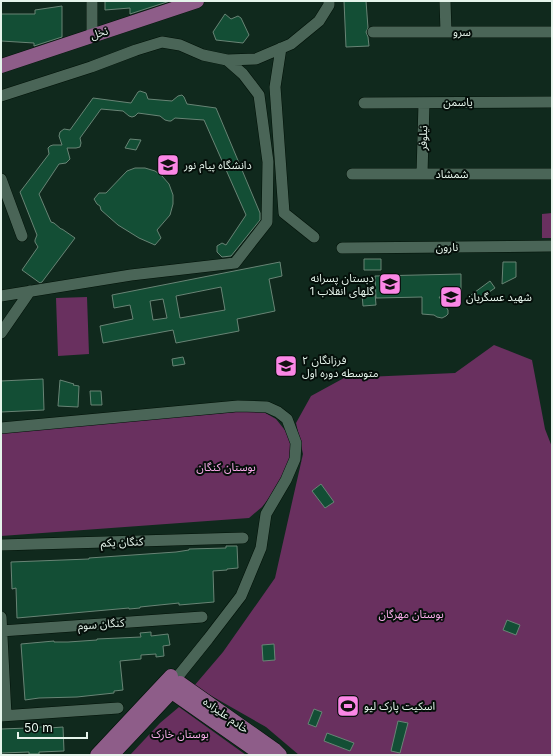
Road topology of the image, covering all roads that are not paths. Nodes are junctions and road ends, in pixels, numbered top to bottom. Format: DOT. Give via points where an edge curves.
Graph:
graph roads {
  1 [pos="92,1"];
  2 [pos="197,1"];
  3 [pos="329,1"];
  4 [pos="445,1"];
  5 [pos="373,32"];
  6 [pos="446,32"];
  7 [pos="552,32"];
  8 [pos="92,36"];
  9 [pos="281,48"];
  10 [pos="227,60"];
  11 [pos="1,66"];
  12 [pos="1,96"];
  13 [pos="552,102"];
  14 [pos="364,103"];
  15 [pos="424,103"];
  16 [pos="352,174"];
  17 [pos="422,174"];
  18 [pos="552,174"];
  19 [pos="1,178"];
  20 [pos="22,236"];
  21 [pos="314,237"];
  22 [pos="552,246"];
  23 [pos="342,248"];
  24 [pos="30,291"];
  25 [pos="1,296"];
  26 [pos="1,333"];
  27 [pos="1,428"];
  28 [pos="244,538"];
  29 [pos="1,546"];
  30 [pos="1,617"];
  31 [pos="202,617"];
  32 [pos="1,631"];
  33 [pos="172,683"];
  34 [pos="118,708"];
  35 [pos="3,716"];
  36 [pos="97,755"];
  37 [pos="112,755"];
  38 [pos="262,755"];
  39 [pos="280,755"];
  1 -- 8 [label="street"];
  2 -- 8 [label="main road, نخل"];
  3 -- 9 [label="street" via="319,22 291,44"];
  4 -- 6 [label="street"];
  5 -- 6 [label="street, سرو"];
  6 -- 7 [label="street, سرو"];
  8 -- 11 [label="main road, نخل"];
  9 -- 10 [label="street" via="256,58"];
  9 -- 21 [label="street" via="275,87 284,213"];
  10 -- 12 [label="street" via="162,42"];
  10 -- 24 [label="street" via="243,74 259,96 268,162 267,222 235,263 131,275"];
  13 -- 15 [label="street, یاسمن"];
  14 -- 15 [label="street, یاسمن"];
  15 -- 17 [label="street, نیلوفر"];
  16 -- 17 [label="street, شمشاد"];
  17 -- 18 [label="street, شمشاد"];
  19 -- 20 [label="street"];
  22 -- 23 [label="street, نارون"];
  24 -- 25 [label="street"];
  24 -- 26 [label="street"];
  27 -- 33 [label="street" via="238,406 267,407 287,419 296,443 295,459 266,514 261,548 241,596"];
  28 -- 29 [label="street, کنگان یکم"];
  30 -- 32 [label="street"];
  31 -- 32 [label="street, کنگان سوم"];
  32 -- 35 [label="street"];
  33 -- 36 [label="main road"];
  33 -- 37 [label="main road"];
  33 -- 38 [label="main road, خادم علیزاده"];
  33 -- 39 [label="main road, خادم علیزاده"];
  34 -- 35 [label="street"];
}
